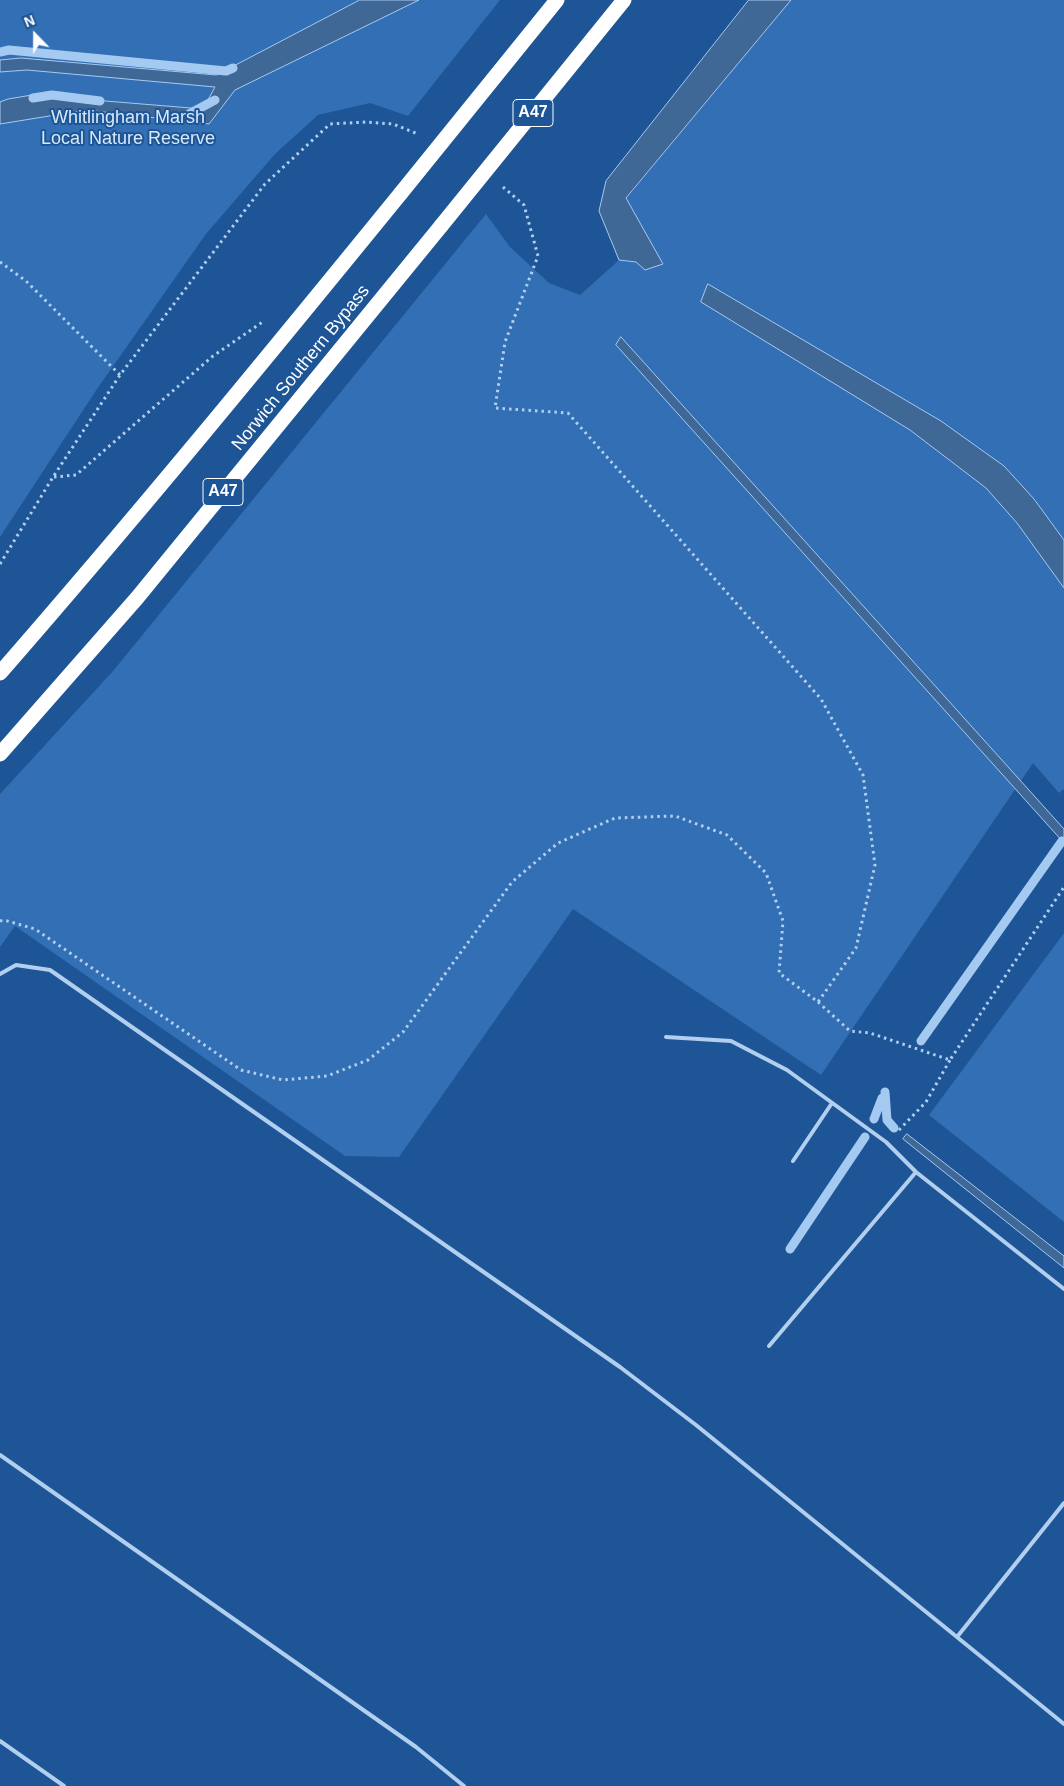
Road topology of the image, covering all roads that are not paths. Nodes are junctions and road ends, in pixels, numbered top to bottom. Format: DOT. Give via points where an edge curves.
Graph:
graph roads {
  1 [pos="557,0"];
  2 [pos="624,0"];
  3 [pos="0,673"];
  4 [pos="0,754"];
  5 [pos="0,974"];
  6 [pos="666,1037"];
  7 [pos="832,1103"];
  8 [pos="793,1161"];
  9 [pos="916,1172"];
  10 [pos="1064,1289"];
  11 [pos="769,1346"];
  12 [pos="0,1455"];
  13 [pos="1064,1503"];
  14 [pos="957,1637"];
  15 [pos="1064,1724"];
  16 [pos="0,1741"];
  17 [pos="64,1786"];
  18 [pos="464,1786"];
  1 -- 3 [label="highway, Norwich Southern Bypass, bridge" via="281,341"];
  2 -- 4 [label="highway, Norwich Southern Bypass / A47, bridge" via="137,598"];
  5 -- 14 [label="lane" via="16,965 50,970 620,1367"];
  6 -- 7 [label="lane" via="731,1041 787,1070"];
  7 -- 8 [label="lane"];
  7 -- 9 [label="lane" via="886,1142"];
  9 -- 10 [label="lane"];
  9 -- 11 [label="lane"];
  12 -- 18 [label="lane" via="416,1747"];
  13 -- 14 [label="lane"];
  14 -- 15 [label="lane"];
  16 -- 17 [label="lane"];
}
